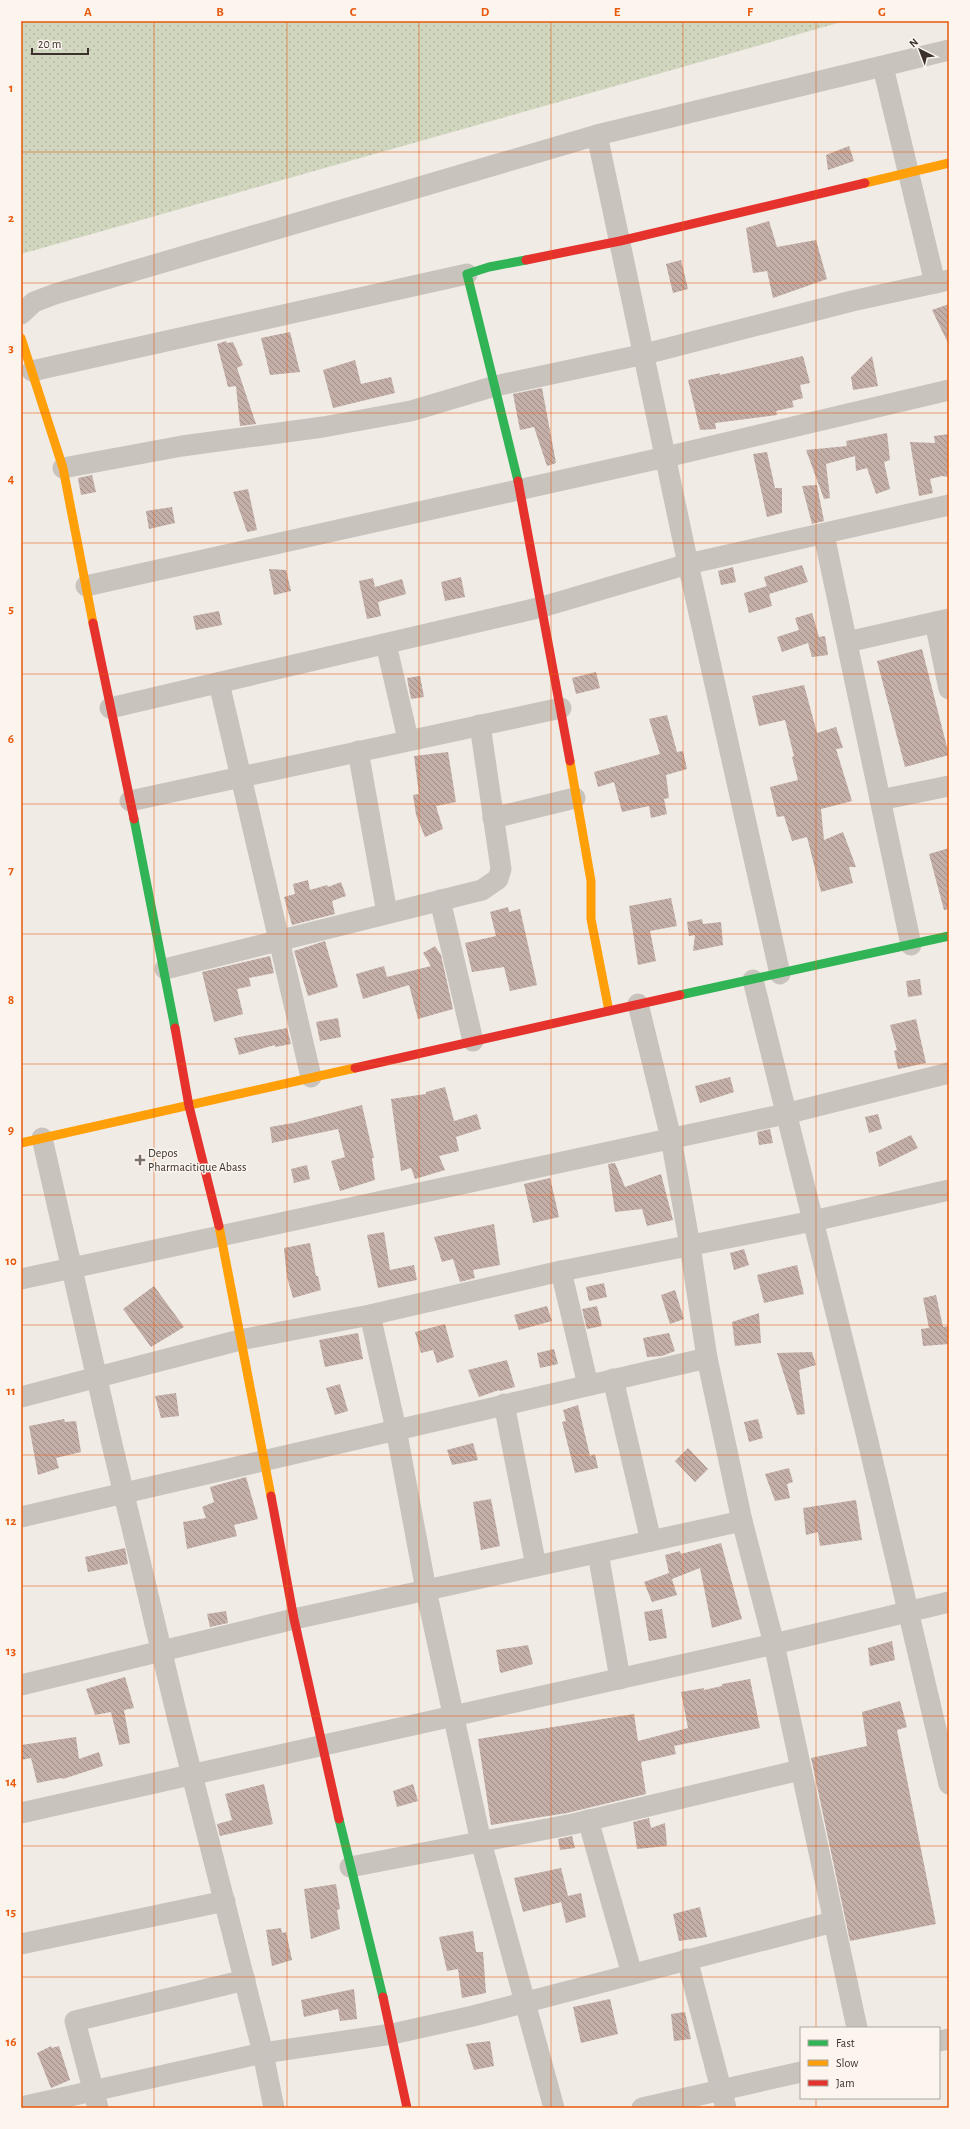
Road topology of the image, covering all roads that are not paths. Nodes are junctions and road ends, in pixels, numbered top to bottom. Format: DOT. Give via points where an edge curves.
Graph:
graph roads {
  1 [pos="949,50"];
  2 [pos="883,67"];
  3 [pos="597,135"];
  4 [pos="949,163"];
  5 [pos="909,172"];
  6 [pos="620,241"];
  7 [pos="467,274"];
  8 [pos="942,281"];
  9 [pos="21,314"];
  10 [pos="21,338"];
  11 [pos="645,354"];
  12 [pos="32,371"];
  13 [pos="495,386"];
  14 [pos="949,390"];
  15 [pos="666,457"];
  16 [pos="63,468"];
  17 [pos="520,490"];
  18 [pos="949,506"];
  19 [pos="824,535"];
  20 [pos="688,564"];
  21 [pos="86,586"];
  22 [pos="542,607"];
  23 [pos="942,621"];
  24 [pos="847,642"];
  25 [pos="386,644"];
  26 [pos="219,682"];
  27 [pos="949,688"];
  28 [pos="110,708"];
  29 [pos="561,708"];
  30 [pos="480,725"];
  31 [pos="408,739"];
  32 [pos="358,751"];
  33 [pos="241,776"];
  34 [pos="949,786"];
  35 [pos="575,798"];
  36 [pos="880,800"];
  37 [pos="130,801"];
  38 [pos="493,818"];
  39 [pos="440,900"];
  40 [pos="387,913"];
  41 [pos="949,936"];
  42 [pos="280,940"];
  43 [pos="911,945"];
  44 [pos="165,969"];
  45 [pos="780,974"];
  46 [pos="753,980"];
  47 [pos="638,1004"];
  48 [pos="608,1011"];
  49 [pos="473,1040"];
  50 [pos="949,1073"];
  51 [pos="311,1077"];
  52 [pos="189,1106"];
  53 [pos="785,1114"];
  54 [pos="42,1138"];
  55 [pos="670,1138"];
  56 [pos="21,1143"];
  57 [pos="949,1190"];
  58 [pos="813,1221"];
  59 [pos="221,1235"];
  60 [pos="690,1246"];
  61 [pos="70,1268"];
  62 [pos="561,1271"];
  63 [pos="21,1279"];
  64 [pos="370,1314"];
  65 [pos="240,1340"];
  66 [pos="707,1358"];
  67 [pos="98,1378"];
  68 [pos="613,1379"];
  69 [pos="588,1385"];
  70 [pos="21,1397"];
  71 [pos="504,1404"];
  72 [pos="396,1429"];
  73 [pos="265,1461"];
  74 [pos="124,1494"];
  75 [pos="21,1517"];
  76 [pos="742,1521"];
  77 [pos="651,1541"];
  78 [pos="598,1553"];
  79 [pos="536,1566"];
  80 [pos="426,1590"];
  81 [pos="949,1602"];
  82 [pos="906,1610"];
  83 [pos="294,1619"];
  84 [pos="774,1644"];
  85 [pos="162,1650"];
  86 [pos="620,1679"];
  87 [pos="21,1685"];
  88 [pos="453,1716"];
  89 [pos="321,1745"];
  90 [pos="800,1770"];
  91 [pos="194,1775"];
  92 [pos="949,1784"];
  93 [pos="21,1813"];
  94 [pos="588,1820"];
  95 [pos="481,1842"];
  96 [pos="350,1867"];
  97 [pos="225,1901"];
  98 [pos="833,1922"];
  99 [pos="21,1944"];
  100 [pos="686,1959"];
  101 [pos="632,1974"];
  102 [pos="245,1980"];
  103 [pos="524,2002"];
  104 [pos="856,2027"];
  105 [pos="392,2034"];
  106 [pos="263,2053"];
  107 [pos="800,2072"];
  108 [pos="96,2099"];
  109 [pos="724,2099"];
  110 [pos="21,2107"];
  111 [pos="274,2108"];
  112 [pos="407,2108"];
  113 [pos="554,2108"];
  114 [pos="642,2108"];
  1 -- 2 [label="street"];
  2 -- 3 [label="street"];
  2 -- 5 [label="street"];
  3 -- 6 [label="street"];
  3 -- 9 [label="street" via="56,294 34,302"];
  4 -- 5 [label="street"];
  5 -- 6 [label="street"];
  5 -- 8 [label="street"];
  6 -- 7 [label="street" via="489,267"];
  6 -- 11 [label="street"];
  7 -- 12 [label="street"];
  7 -- 13 [label="street"];
  8 -- 11 [label="street" via="852,301"];
  10 -- 12 [label="street"];
  11 -- 13 [label="street"];
  11 -- 15 [label="street"];
  12 -- 16 [label="street"];
  13 -- 16 [label="street" via="411,411 323,427 182,446"];
  13 -- 17 [label="street"];
  14 -- 15 [label="street"];
  15 -- 17 [label="street"];
  15 -- 20 [label="street"];
  16 -- 21 [label="street"];
  17 -- 21 [label="street"];
  17 -- 22 [label="street"];
  18 -- 19 [label="street"];
  19 -- 20 [label="street"];
  19 -- 24 [label="street"];
  20 -- 22 [label="street"];
  20 -- 45 [label="street"];
  21 -- 28 [label="street"];
  22 -- 25 [label="street"];
  22 -- 29 [label="street"];
  23 -- 24 [label="street"];
  23 -- 27 [label="street"];
  24 -- 36 [label="street"];
  25 -- 26 [label="street"];
  25 -- 31 [label="street"];
  26 -- 28 [label="street"];
  26 -- 33 [label="street"];
  28 -- 37 [label="street"];
  29 -- 30 [label="street"];
  29 -- 35 [label="street"];
  30 -- 31 [label="street"];
  30 -- 38 [label="street"];
  31 -- 32 [label="street"];
  32 -- 33 [label="street"];
  32 -- 40 [label="street"];
  33 -- 37 [label="street"];
  33 -- 42 [label="street"];
  34 -- 36 [label="street"];
  35 -- 38 [label="street"];
  35 -- 48 [label="street" via="591,882 591,919"];
  36 -- 43 [label="street"];
  37 -- 44 [label="street"];
  38 -- 39 [label="street" via="501,869 498,879 482,890"];
  39 -- 40 [label="street"];
  39 -- 49 [label="street"];
  40 -- 42 [label="street"];
  41 -- 43 [label="street"];
  42 -- 44 [label="street"];
  42 -- 51 [label="street"];
  43 -- 45 [label="street"];
  44 -- 52 [label="street"];
  45 -- 46 [label="street"];
  46 -- 47 [label="street"];
  46 -- 53 [label="street"];
  47 -- 48 [label="street"];
  47 -- 55 [label="street"];
  48 -- 49 [label="street"];
  49 -- 51 [label="street"];
  50 -- 53 [label="street"];
  51 -- 52 [label="street"];
  52 -- 54 [label="street"];
  52 -- 59 [label="street"];
  53 -- 55 [label="street"];
  53 -- 58 [label="street"];
  54 -- 56 [label="street"];
  54 -- 61 [label="street"];
  55 -- 59 [label="street"];
  55 -- 60 [label="street"];
  57 -- 58 [label="street"];
  58 -- 60 [label="street"];
  58 -- 82 [label="street" via="866,1433"];
  59 -- 61 [label="street"];
  59 -- 65 [label="street"];
  60 -- 62 [label="street"];
  60 -- 66 [label="street"];
  61 -- 63 [label="street"];
  61 -- 67 [label="street"];
  62 -- 64 [label="street"];
  62 -- 69 [label="street"];
  64 -- 65 [label="street"];
  64 -- 72 [label="street"];
  65 -- 67 [label="street"];
  65 -- 73 [label="street"];
  66 -- 68 [label="street"];
  66 -- 76 [label="street"];
  67 -- 70 [label="street"];
  67 -- 74 [label="street"];
  68 -- 69 [label="street"];
  68 -- 77 [label="street"];
  69 -- 71 [label="street"];
  71 -- 72 [label="street"];
  71 -- 79 [label="street"];
  72 -- 73 [label="street"];
  72 -- 80 [label="street"];
  73 -- 74 [label="street"];
  73 -- 83 [label="street"];
  74 -- 75 [label="street"];
  74 -- 85 [label="street"];
  76 -- 77 [label="street"];
  76 -- 84 [label="street"];
  77 -- 78 [label="street"];
  78 -- 79 [label="street"];
  78 -- 86 [label="street"];
  79 -- 80 [label="street"];
  80 -- 83 [label="street"];
  80 -- 88 [label="street"];
  81 -- 82 [label="street"];
  82 -- 84 [label="street"];
  82 -- 92 [label="street"];
  83 -- 85 [label="street"];
  83 -- 89 [label="street"];
  84 -- 86 [label="street"];
  84 -- 90 [label="street"];
  85 -- 87 [label="street"];
  85 -- 91 [label="street"];
  86 -- 88 [label="street"];
  88 -- 89 [label="street"];
  88 -- 95 [label="street"];
  89 -- 91 [label="street"];
  89 -- 96 [label="street"];
  90 -- 94 [label="street"];
  90 -- 98 [label="street"];
  91 -- 93 [label="street"];
  91 -- 97 [label="street"];
  94 -- 95 [label="street"];
  94 -- 101 [label="street"];
  95 -- 96 [label="street"];
  95 -- 103 [label="street"];
  96 -- 105 [label="street"];
  97 -- 99 [label="street"];
  97 -- 102 [label="street"];
  98 -- 100 [label="street"];
  98 -- 104 [label="street"];
  100 -- 101 [label="street"];
  100 -- 109 [label="street"];
  101 -- 103 [label="street"];
  102 -- 106 [label="street"];
  102 -- 108 [label="street" via="75,2021"];
  103 -- 105 [label="street"];
  103 -- 113 [label="street"];
  105 -- 106 [label="street"];
  105 -- 112 [label="street"];
  106 -- 108 [label="street"];
  106 -- 111 [label="street"];
  107 -- 109 [label="street"];
  108 -- 110 [label="street"];
  109 -- 114 [label="street"];
}
